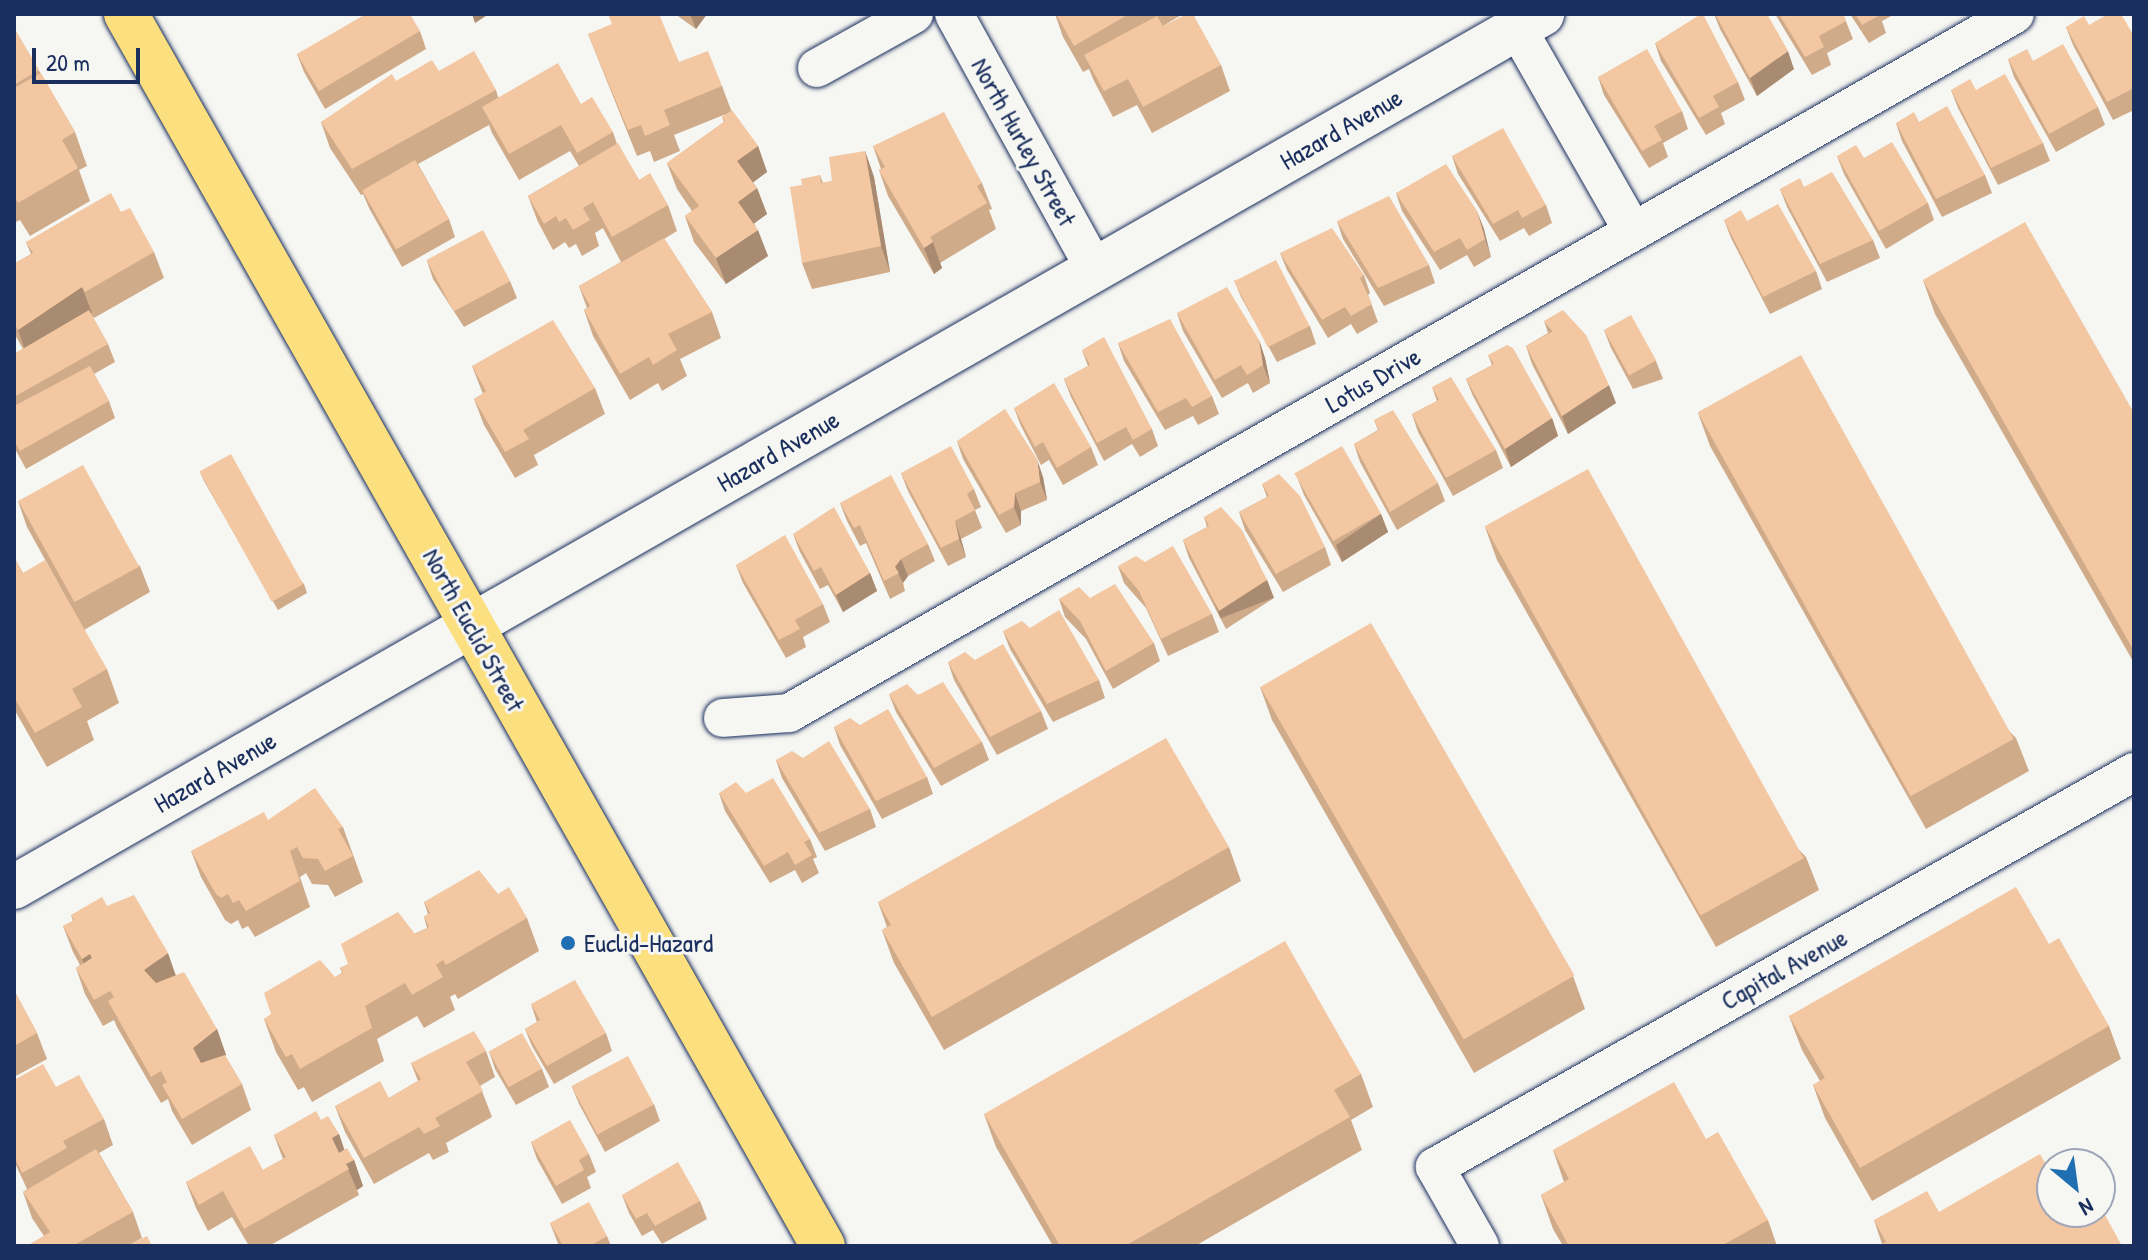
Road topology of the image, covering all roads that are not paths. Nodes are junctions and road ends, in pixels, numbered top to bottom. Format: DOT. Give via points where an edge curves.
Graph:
graph roads {
  1 [pos="126,14"];
  2 [pos="914,14"];
  3 [pos="954,14"];
  4 [pos="2015,14"];
  5 [pos="1529,21"];
  6 [pos="817,68"];
  7 [pos="1633,231"];
  8 [pos="1095,269"];
  9 [pos="472,626"];
  10 [pos="723,718"];
  11 [pos="2134,772"];
  12 [pos="14,887"];
  13 [pos="823,1246"];
  14 [pos="1480,1246"];
  1 -- 9 [label="main road, North Euclid Street"];
  2 -- 6 [label="street"];
  3 -- 8 [label="street, North Hurley Street"];
  4 -- 7 [label="street, Lotus Drive"];
  5 -- 7 [label="street"];
  5 -- 8 [label="street, Hazard Avenue"];
  7 -- 10 [label="street, Lotus Drive" via="789,713"];
  8 -- 9 [label="street, Hazard Avenue"];
  9 -- 12 [label="street, Hazard Avenue"];
  9 -- 13 [label="main road, North Euclid Street"];
  11 -- 14 [label="street, Capital Avenue" via="1435,1167"];
}
